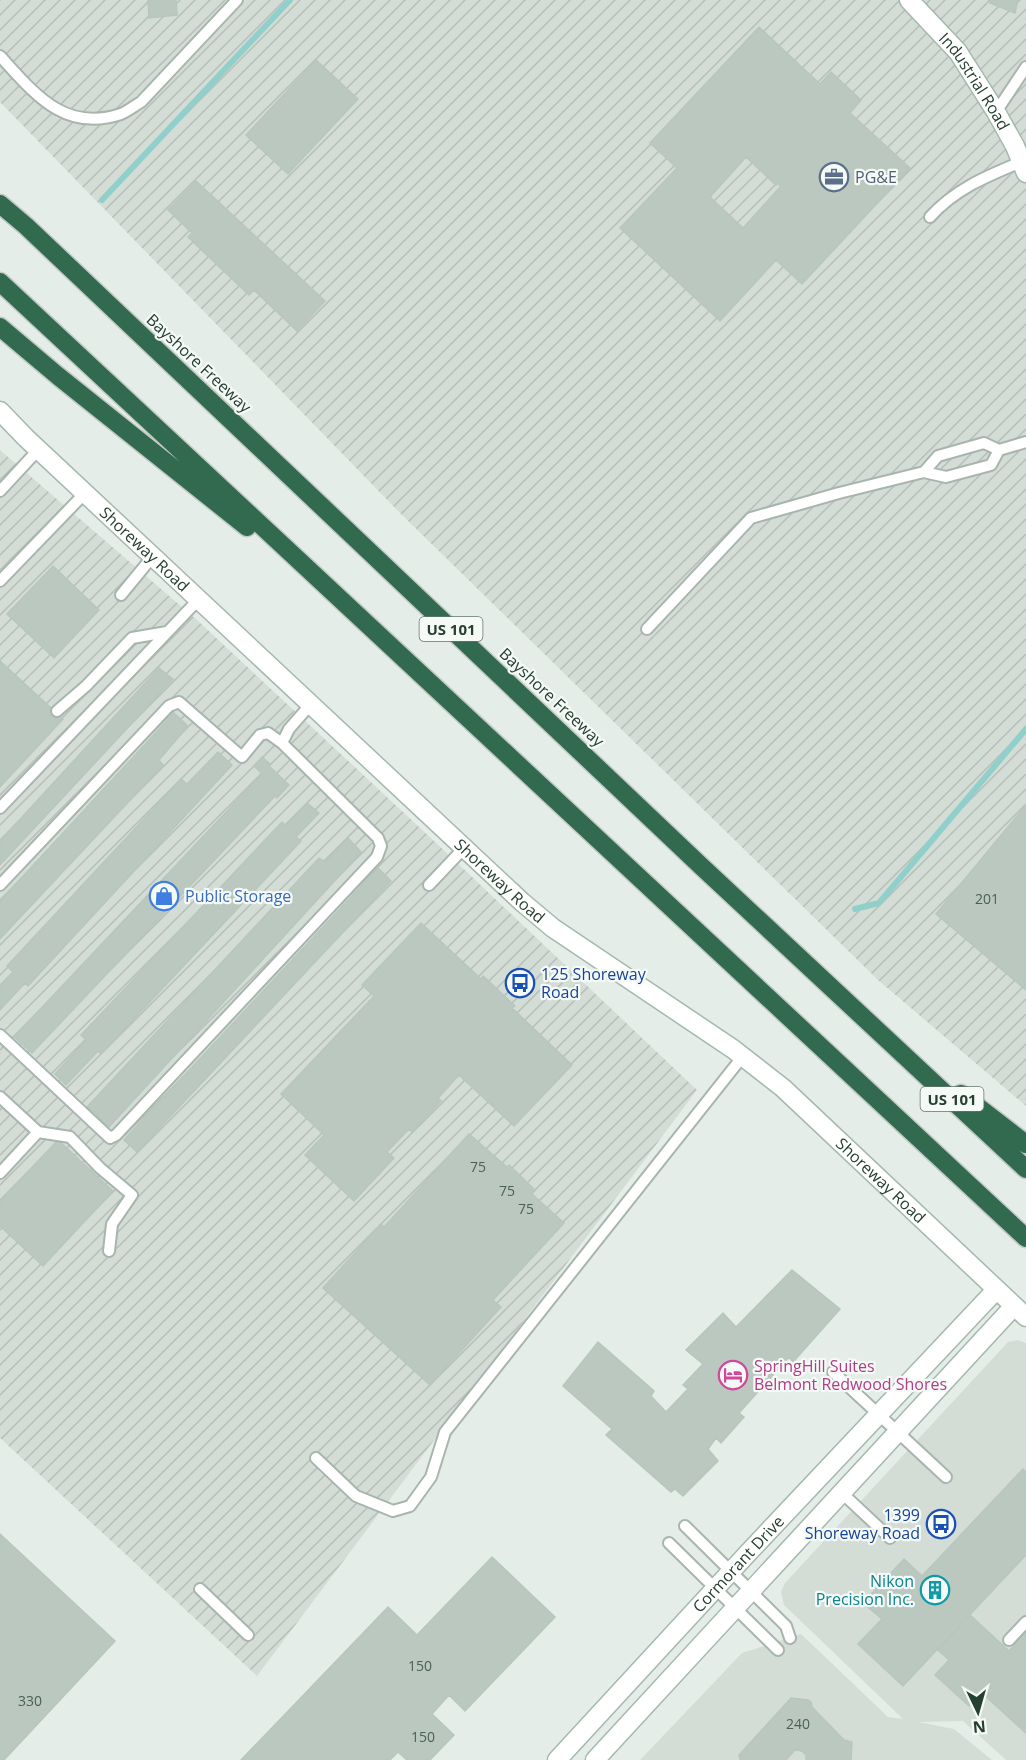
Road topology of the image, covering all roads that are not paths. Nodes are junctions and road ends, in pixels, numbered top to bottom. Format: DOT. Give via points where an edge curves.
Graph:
graph roads {
  1 [pos="237,0"];
  2 [pos="909,0"];
  3 [pos="0,56"];
  4 [pos="1026,67"];
  5 [pos="996,112"];
  6 [pos="1022,155"];
  7 [pos="0,191"];
  8 [pos="0,204"];
  9 [pos="930,217"];
  10 [pos="26,226"];
  11 [pos="0,282"];
  12 [pos="0,327"];
  13 [pos="0,411"];
  14 [pos="1026,442"];
  15 [pos="39,449"];
  16 [pos="999,450"];
  17 [pos="924,472"];
  18 [pos="0,491"];
  19 [pos="86,493"];
  20 [pos="153,556"];
  21 [pos="0,581"];
  22 [pos="121,595"];
  23 [pos="199,599"];
  24 [pos="357,614"];
  25 [pos="647,629"];
  26 [pos="167,632"];
  27 [pos="311,704"];
  28 [pos="57,711"];
  29 [pos="282,743"];
  30 [pos="0,808"];
  31 [pos="464,848"];
  32 [pos="0,885"];
  33 [pos="429,885"];
  34 [pos="877,1030"];
  35 [pos="0,1035"];
  36 [pos="743,1056"];
  37 [pos="0,1097"];
  38 [pos="38,1132"];
  39 [pos="1026,1144"];
  40 [pos="1026,1169"];
  41 [pos="0,1173"];
  42 [pos="1026,1238"];
  43 [pos="108,1251"];
  44 [pos="996,1290"];
  45 [pos="1020,1312"];
  46 [pos="833,1372"];
  47 [pos="878,1415"];
  48 [pos="897,1432"];
  49 [pos="316,1458"];
  50 [pos="946,1477"];
  51 [pos="842,1493"];
  52 [pos="685,1526"];
  53 [pos="890,1538"];
  54 [pos="669,1543"];
  55 [pos="732,1572"];
  56 [pos="200,1589"];
  57 [pos="715,1589"];
  58 [pos="751,1591"];
  59 [pos="735,1608"];
  60 [pos="1026,1622"];
  61 [pos="248,1635"];
  62 [pos="790,1638"];
  63 [pos="1009,1640"];
  64 [pos="778,1650"];
  65 [pos="557,1760"];
  66 [pos="595,1760"];
  1 -- 3 [label="lane" via="141,102 122,113 93,120 62,113 38,97"];
  2 -- 5 [label="street, Industrial Road" via="957,52"];
  4 -- 5 [label="lane"];
  5 -- 6 [label="street, Industrial Road"];
  6 -- 9 [label="lane" via="971,183"];
  7 -- 10 [label="highway"];
  8 -- 10 [label="highway, Bayshore Freeway / US 101"];
  10 -- 34 [label="highway, Bayshore Freeway / US 101"];
  11 -- 24 [label="highway, US 101"];
  12 -- 24 [label="highway"];
  13 -- 15 [label="street, Shoreway Road"];
  14 -- 16 [label="lane"];
  15 -- 18 [label="lane"];
  15 -- 19 [label="street, Shoreway Road"];
  16 -- 17 [label="lane" via="984,443 938,456"];
  16 -- 17 [label="lane" via="991,465 946,477"];
  17 -- 25 [label="lane" via="751,518"];
  19 -- 20 [label="street, Shoreway Road"];
  19 -- 21 [label="lane"];
  20 -- 22 [label="lane"];
  20 -- 23 [label="street, Shoreway Road"];
  23 -- 26 [label="lane"];
  23 -- 27 [label="street, Shoreway Road"];
  24 -- 42 [label="highway, US 101"];
  26 -- 28 [label="lane" via="132,638"];
  26 -- 30 [label="lane"];
  27 -- 29 [label="lane"];
  27 -- 31 [label="street, Shoreway Road"];
  29 -- 32 [label="lane" via="268,733 260,735 242,757 179,702 169,706"];
  29 -- 35 [label="lane" via="378,838 381,846 377,857 116,1136 110,1138"];
  31 -- 33 [label="lane"];
  31 -- 36 [label="street, Shoreway Road" via="553,928"];
  34 -- 39 [label="highway"];
  34 -- 40 [label="highway, Bayshore Freeway / US 101"];
  36 -- 44 [label="street, Shoreway Road" via="783,1088"];
  36 -- 49 [label="lane" via="445,1432 431,1477 410,1506 393,1511 356,1496"];
  37 -- 38 [label="lane"];
  38 -- 41 [label="lane"];
  38 -- 43 [label="lane" via="70,1137 132,1195 112,1224"];
  44 -- 45 [label="street, Shoreway Road"];
  44 -- 47 [label="street, Cormorant Drive"];
  45 -- 48 [label="street, Cormorant Drive"];
  46 -- 47 [label="lane"];
  47 -- 48 [label="lane"];
  47 -- 55 [label="street, Cormorant Drive"];
  48 -- 50 [label="lane"];
  48 -- 51 [label="street, Cormorant Drive"];
  51 -- 53 [label="lane"];
  51 -- 58 [label="street, Cormorant Drive"];
  52 -- 55 [label="lane"];
  54 -- 57 [label="lane"];
  55 -- 57 [label="street, Cormorant Drive"];
  55 -- 58 [label="lane"];
  56 -- 61 [label="lane"];
  57 -- 59 [label="lane"];
  57 -- 65 [label="street, Cormorant Drive"];
  58 -- 59 [label="street, Cormorant Drive"];
  58 -- 62 [label="lane" via="786,1626"];
  59 -- 64 [label="lane"];
  59 -- 66 [label="street, Cormorant Drive"];
  60 -- 63 [label="lane"];
}
